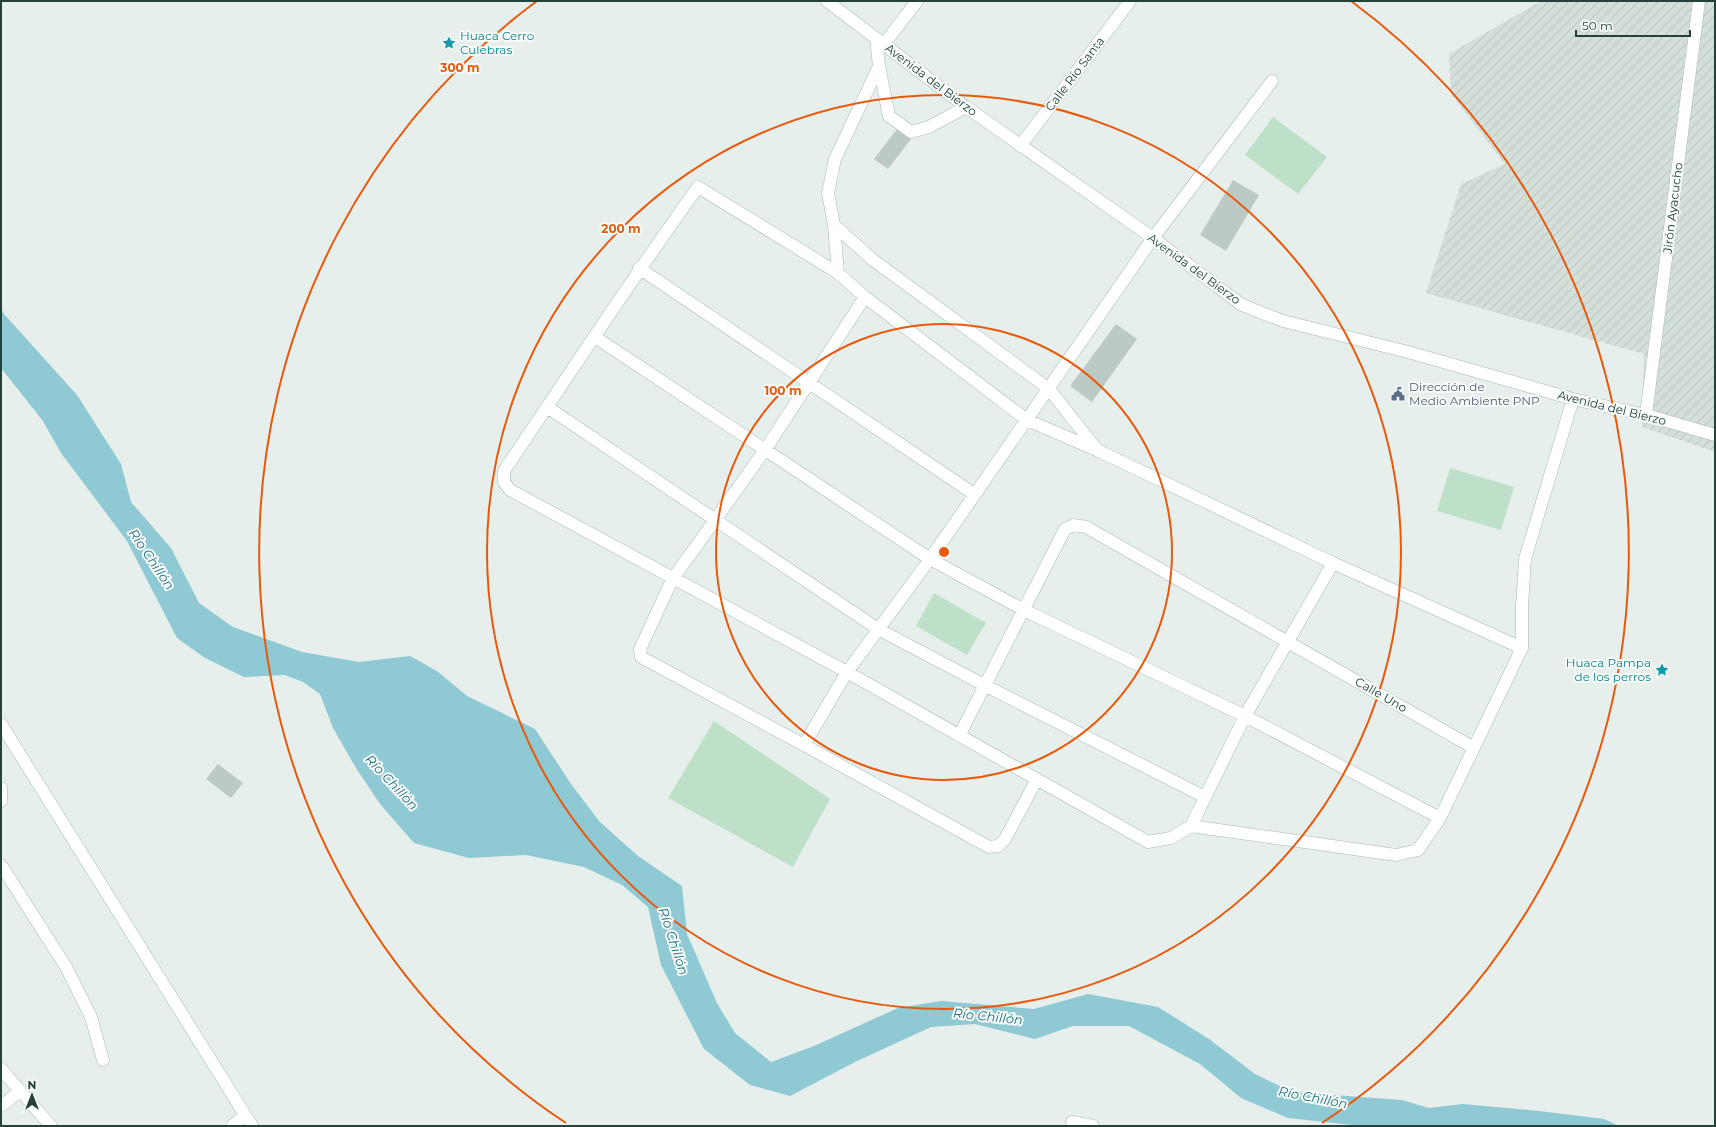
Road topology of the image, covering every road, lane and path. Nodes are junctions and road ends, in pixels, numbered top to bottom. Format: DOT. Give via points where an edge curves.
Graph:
graph roads {
  1 [pos="827,1"];
  2 [pos="917,1"];
  3 [pos="1130,1"];
  4 [pos="1699,1"];
  5 [pos="880,41"];
  6 [pos="879,66"];
  7 [pos="1272,81"];
  8 [pos="966,107"];
  9 [pos="1020,146"];
  10 [pos="834,225"];
  11 [pos="1153,238"];
  12 [pos="639,268"];
  13 [pos="838,273"];
  14 [pos="865,297"];
  15 [pos="595,338"];
  16 [pos="810,382"];
  17 [pos="1049,389"];
  18 [pos="1573,399"];
  19 [pos="547,407"];
  20 [pos="1646,415"];
  21 [pos="1027,420"];
  22 [pos="1715,434"];
  23 [pos="765,450"];
  24 [pos="1099,451"];
  25 [pos="974,494"];
  26 [pos="715,520"];
  27 [pos="930,559"];
  28 [pos="1333,563"];
  29 [pos="672,580"];
  30 [pos="1024,610"];
  31 [pos="878,629"];
  32 [pos="1288,642"];
  33 [pos="1522,648"];
  34 [pos="847,672"];
  35 [pos="986,686"];
  36 [pos="1245,716"];
  37 [pos="1,724"];
  38 [pos="959,736"];
  39 [pos="804,745"];
  40 [pos="1474,748"];
  41 [pos="1037,779"];
  42 [pos="1,788"];
  43 [pos="1205,797"];
  44 [pos="1,801"];
  45 [pos="1440,818"];
  46 [pos="1191,826"];
  47 [pos="1,865"];
  48 [pos="102,1060"];
  49 [pos="1,1068"];
  50 [pos="20,1091"];
  51 [pos="1,1106"];
  52 [pos="245,1115"];
  53 [pos="1072,1122"];
  54 [pos="51,1126"];
  55 [pos="232,1126"];
  56 [pos="252,1126"];
  57 [pos="1094,1126"];
  1 -- 5 [label="street, Avenida del Bierzo"];
  2 -- 5 [label="street"];
  3 -- 9 [label="street, Calle Río Santa"];
  4 -- 20 [label="street, Jirón Ayacucho"];
  5 -- 6 [label="street"];
  5 -- 8 [label="street, Avenida del Bierzo"];
  6 -- 8 [label="street" via="889,116 910,132 929,127"];
  6 -- 10 [label="street" via="835,159 828,193"];
  7 -- 11 [label="street"];
  8 -- 9 [label="street, Avenida del Bierzo"];
  9 -- 11 [label="street, Avenida del Bierzo"];
  10 -- 13 [label="street"];
  10 -- 17 [label="street" via="873,260"];
  11 -- 17 [label="street"];
  11 -- 18 [label="street, Avenida del Bierzo" via="1242,305 1283,321 1408,352"];
  12 -- 13 [label="street" via="698,187"];
  12 -- 15 [label="street"];
  12 -- 16 [label="street"];
  13 -- 14 [label="street"];
  14 -- 16 [label="street"];
  14 -- 21 [label="street"];
  15 -- 19 [label="street"];
  15 -- 23 [label="street"];
  16 -- 23 [label="street"];
  16 -- 25 [label="street"];
  17 -- 21 [label="street"];
  17 -- 24 [label="street"];
  18 -- 20 [label="street, Avenida del Bierzo"];
  18 -- 33 [label="street" via="1525,558"];
  19 -- 26 [label="street"];
  19 -- 29 [label="street" via="504,471 504,482 510,490"];
  20 -- 22 [label="street, Avenida del Bierzo"];
  21 -- 24 [label="street"];
  21 -- 25 [label="street"];
  23 -- 26 [label="street"];
  23 -- 27 [label="street"];
  24 -- 28 [label="street"];
  25 -- 27 [label="street"];
  26 -- 29 [label="street"];
  26 -- 31 [label="street"];
  27 -- 30 [label="street"];
  27 -- 31 [label="street"];
  28 -- 32 [label="street"];
  28 -- 33 [label="street"];
  29 -- 34 [label="street"];
  29 -- 39 [label="street" via="640,649 641,657"];
  30 -- 32 [label="street, Calle Uno" via="1065,529 1074,525 1086,527"];
  30 -- 35 [label="street, Calle Uno"];
  30 -- 36 [label="street"];
  31 -- 34 [label="street"];
  31 -- 35 [label="street"];
  32 -- 36 [label="street"];
  32 -- 40 [label="street, Calle Uno"];
  33 -- 40 [label="street"];
  34 -- 38 [label="street"];
  34 -- 39 [label="street"];
  35 -- 38 [label="street, Calle Uno"];
  35 -- 43 [label="street"];
  36 -- 43 [label="street"];
  36 -- 45 [label="street"];
  37 -- 52 [label="street"];
  38 -- 41 [label="street"];
  39 -- 41 [label="street" via="989,847 998,846 1005,840"];
  40 -- 45 [label="street"];
  41 -- 46 [label="street" via="1148,842 1171,838"];
  42 -- 44 [label="street"];
  43 -- 46 [label="street"];
  45 -- 46 [label="street" via="1418,850 1396,855"];
  47 -- 48 [label="street" via="66,967 91,1017"];
  49 -- 50 [label="street"];
  50 -- 51 [label="street"];
  50 -- 54 [label="street"];
  52 -- 55 [label="street"];
  52 -- 56 [label="street"];
  53 -- 57 [label="street"];
}
